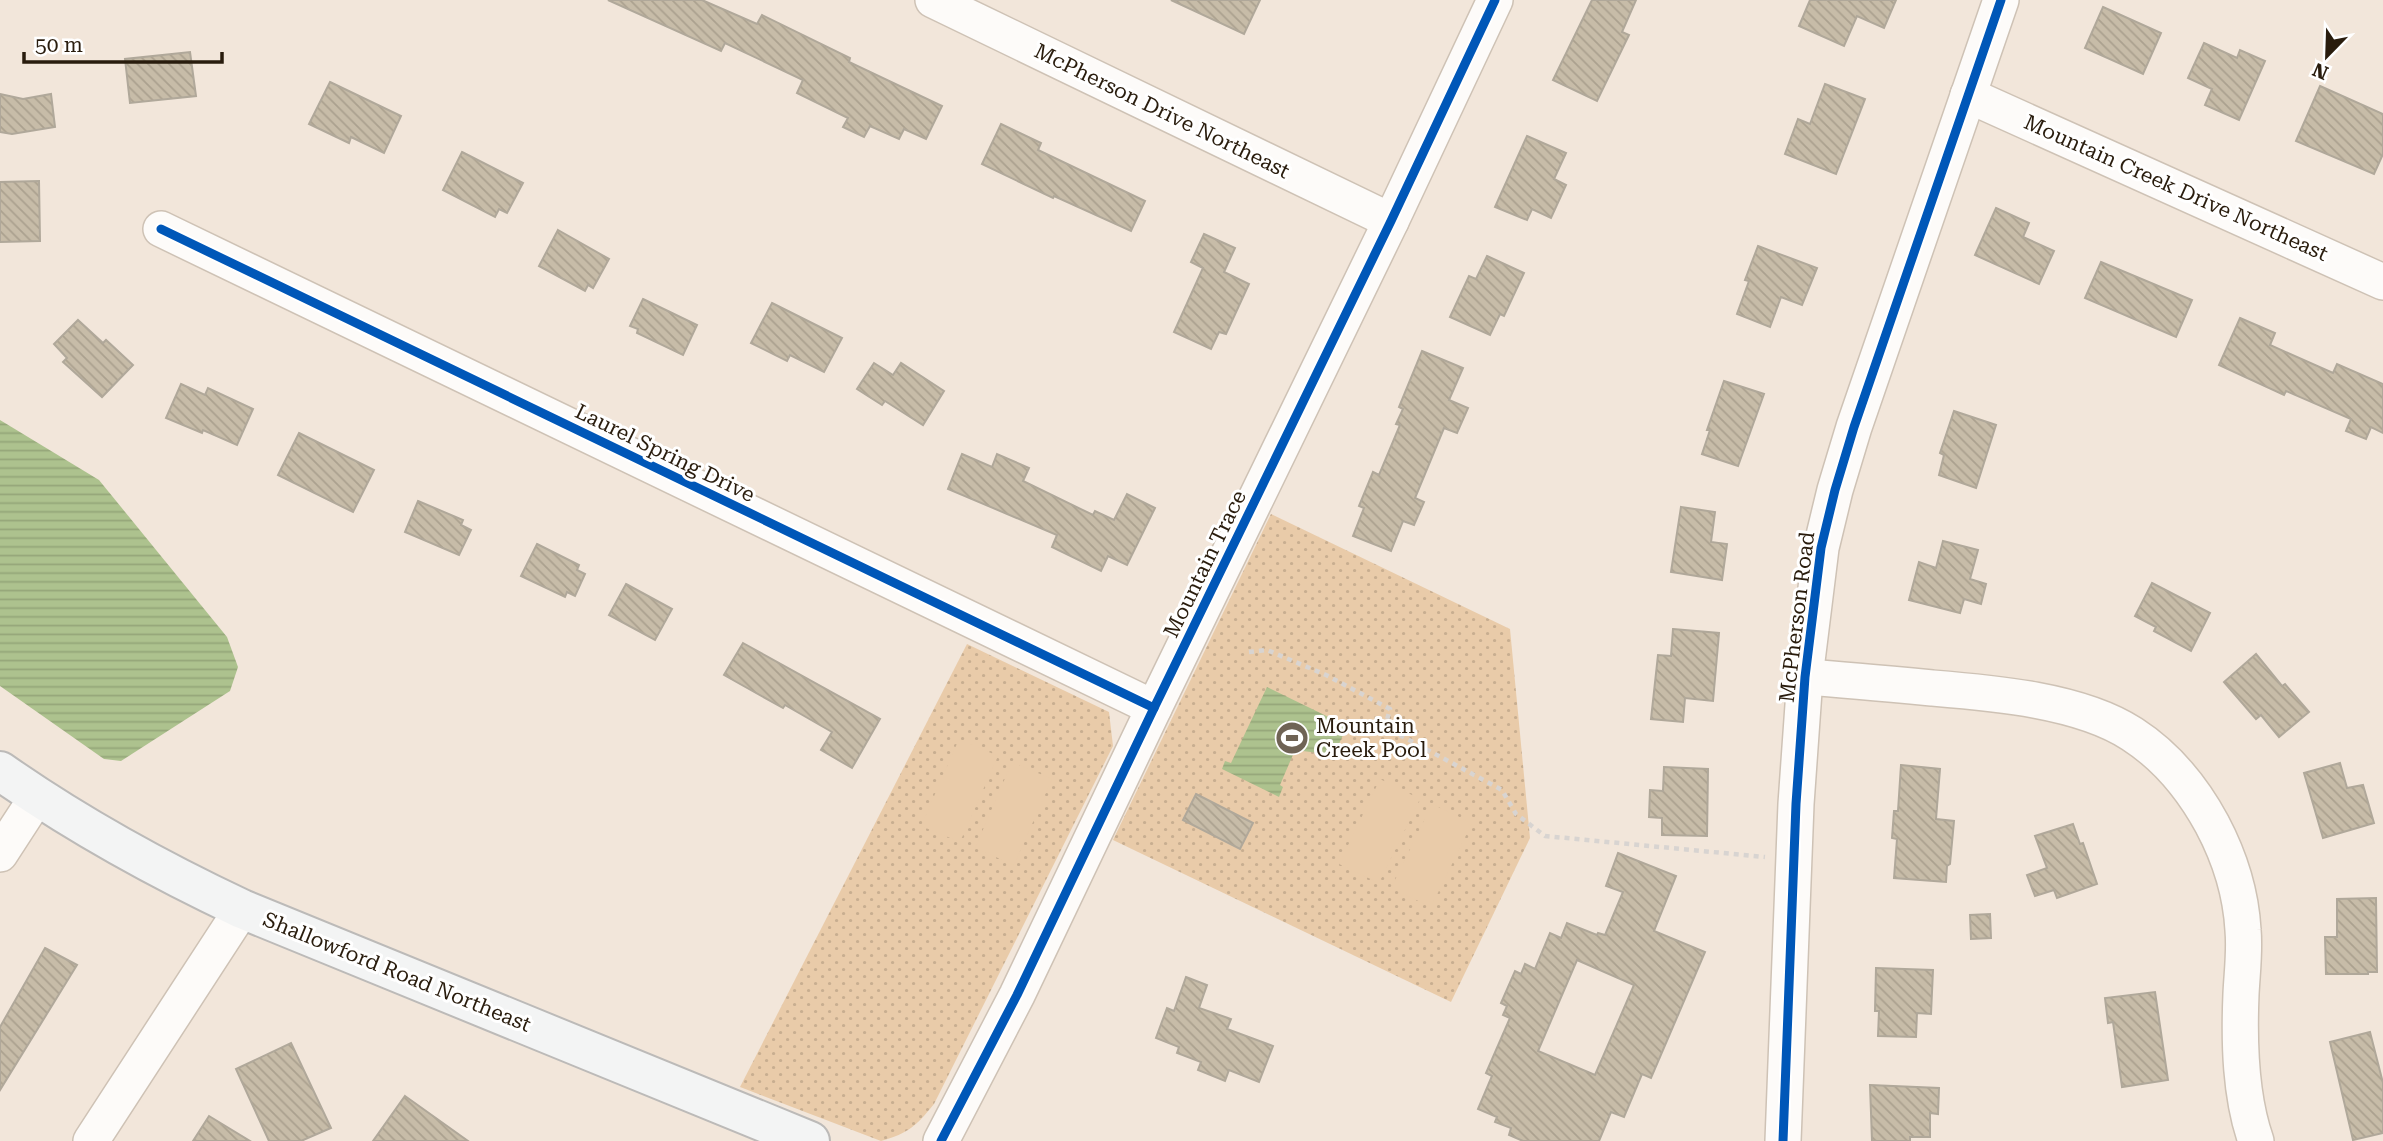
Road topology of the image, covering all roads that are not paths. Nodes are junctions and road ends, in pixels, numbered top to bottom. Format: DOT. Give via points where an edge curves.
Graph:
graph roads {
  1 [pos="933,0"];
  2 [pos="1495,0"];
  3 [pos="2001,0"];
  4 [pos="1968,95"];
  5 [pos="1391,221"];
  6 [pos="161,229"];
  7 [pos="2383,282"];
  8 [pos="1805,677"];
  9 [pos="1154,708"];
  10 [pos="0,771"];
  11 [pos="37,797"];
  12 [pos="0,854"];
  13 [pos="242,909"];
  14 [pos="91,1141"];
  15 [pos="810,1141"];
  16 [pos="941,1141"];
  17 [pos="1783,1141"];
  18 [pos="2256,1141"];
  1 -- 5 [label="street, McPherson Drive Northeast"];
  2 -- 5 [label="street, Mountain Trace"];
  3 -- 4 [label="street, McPherson Road"];
  4 -- 7 [label="street, Mountain Creek Drive Northeast"];
  4 -- 8 [label="street, McPherson Road" via="1835,489 1821,548"];
  5 -- 9 [label="street, Mountain Trace"];
  6 -- 9 [label="street, Laurel Spring Drive"];
  8 -- 17 [label="street, McPherson Road"];
  8 -- 18 [label="street" via="1984,693 2056,705 2099,718 2157,752 2204,809 2238,893 2244,930 2244,1081"];
  9 -- 16 [label="street, Mountain Trace" via="1017,995"];
  10 -- 11 [label="main road, Shallowford Road Northeast"];
  11 -- 12 [label="street"];
  11 -- 13 [label="main road, Shallowford Road Northeast" via="161,870"];
  13 -- 14 [label="street"];
  13 -- 15 [label="main road, Shallowford Road Northeast"];
}
